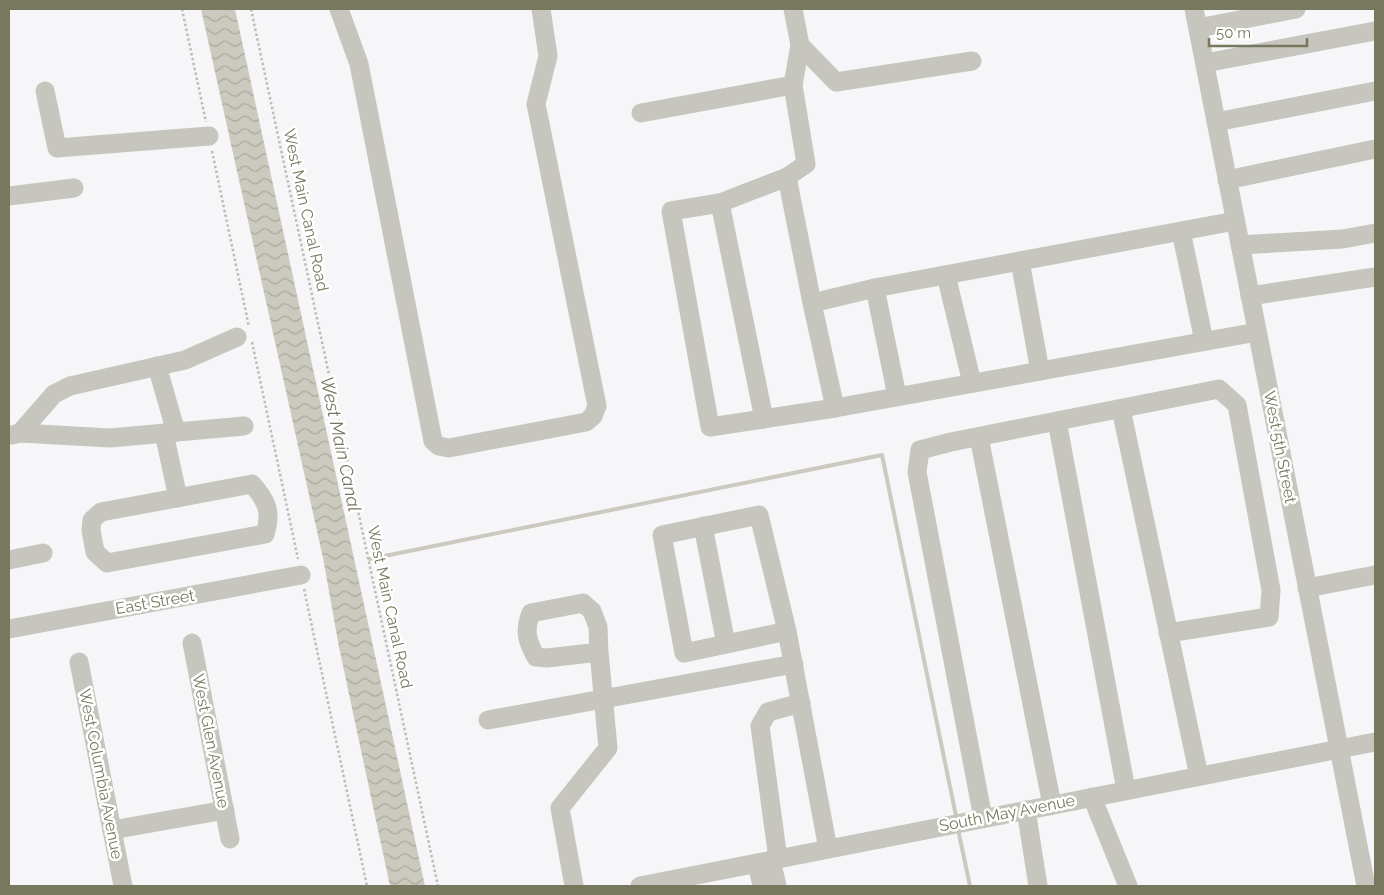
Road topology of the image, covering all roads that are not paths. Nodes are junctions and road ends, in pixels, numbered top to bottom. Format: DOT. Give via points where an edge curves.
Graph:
graph roads {
  1 [pos="339,9"];
  2 [pos="541,9"];
  3 [pos="793,9"];
  4 [pos="1194,9"];
  5 [pos="1296,9"];
  6 [pos="1198,28"];
  7 [pos="1375,31"];
  8 [pos="800,45"];
  9 [pos="972,62"];
  10 [pos="1205,63"];
  11 [pos="794,86"];
  12 [pos="1375,90"];
  13 [pos="45,91"];
  14 [pos="641,113"];
  15 [pos="1216,122"];
  16 [pos="209,136"];
  17 [pos="1375,149"];
  18 [pos="788,177"];
  19 [pos="1228,180"];
  20 [pos="74,188"];
  21 [pos="9,196"];
  22 [pos="720,203"];
  23 [pos="1235,221"];
  24 [pos="1181,231"];
  25 [pos="1375,233"];
  26 [pos="1240,245"];
  27 [pos="1020,261"];
  28 [pos="946,275"];
  29 [pos="1375,277"];
  30 [pos="875,288"];
  31 [pos="1250,296"];
  32 [pos="812,303"];
  33 [pos="1257,332"];
  34 [pos="246,336"];
  35 [pos="1204,341"];
  36 [pos="157,366"];
  37 [pos="1040,370"];
  38 [pos="972,383"];
  39 [pos="896,396"];
  40 [pos="835,408"];
  41 [pos="1121,409"];
  42 [pos="764,419"];
  43 [pos="1057,422"];
  44 [pos="244,426"];
  45 [pos="170,433"];
  46 [pos="15,434"];
  47 [pos="979,437"];
  48 [pos="178,498"];
  49 [pos="703,526"];
  50 [pos="43,553"];
  51 [pos="9,560"];
  52 [pos="1375,574"];
  53 [pos="302,575"];
  54 [pos="1307,588"];
  55 [pos="9,629"];
  56 [pos="788,632"];
  57 [pos="1168,633"];
  58 [pos="192,643"];
  59 [pos="726,644"];
  60 [pos="599,652"];
  61 [pos="79,662"];
  62 [pos="794,664"];
  63 [pos="604,699"];
  64 [pos="801,703"];
  65 [pos="488,720"];
  66 [pos="1375,742"];
  67 [pos="1339,749"];
  68 [pos="1199,776"];
  69 [pos="1126,790"];
  70 [pos="1092,797"];
  71 [pos="1052,805"];
  72 [pos="225,810"];
  73 [pos="1026,810"];
  74 [pos="983,818"];
  75 [pos="112,830"];
  76 [pos="230,838"];
  77 [pos="828,849"];
  78 [pos="769,861"];
  79 [pos="649,885"];
  80 [pos="123,886"];
  81 [pos="574,886"];
  82 [pos="762,886"];
  83 [pos="776,886"];
  84 [pos="1038,886"];
  85 [pos="1128,886"];
  86 [pos="1366,886"];
  1 -- 2 [label="street" via="359,64 433,440 439,446 449,448 586,422 597,406 536,104 548,56"];
  3 -- 8 [label="street"];
  4 -- 6 [label="street, West 5th Street"];
  5 -- 6 [label="street"];
  6 -- 10 [label="street, West 5th Street"];
  7 -- 10 [label="street"];
  8 -- 9 [label="street" via="836,82"];
  8 -- 11 [label="street"];
  10 -- 15 [label="street, West 5th Street"];
  11 -- 14 [label="street"];
  11 -- 18 [label="street" via="806,164"];
  12 -- 15 [label="street"];
  13 -- 16 [label="street" via="57,148"];
  15 -- 19 [label="street, West 5th Street"];
  17 -- 19 [label="street"];
  18 -- 22 [label="street"];
  18 -- 32 [label="street"];
  19 -- 23 [label="street, West 5th Street"];
  20 -- 21 [label="street"];
  22 -- 42 [label="street"];
  22 -- 42 [label="street" via="671,211 710,427"];
  23 -- 24 [label="street"];
  23 -- 26 [label="street, West 5th Street"];
  24 -- 27 [label="street"];
  24 -- 35 [label="street"];
  25 -- 26 [label="street" via="1343,239"];
  26 -- 31 [label="street, West 5th Street"];
  27 -- 28 [label="street"];
  27 -- 37 [label="street"];
  28 -- 30 [label="street"];
  28 -- 38 [label="street"];
  29 -- 31 [label="street"];
  30 -- 32 [label="street"];
  30 -- 39 [label="street"];
  31 -- 33 [label="street, West 5th Street"];
  32 -- 40 [label="street"];
  33 -- 35 [label="street"];
  33 -- 54 [label="street, West 5th Street"];
  34 -- 36 [label="street" via="185,360"];
  35 -- 37 [label="street"];
  36 -- 45 [label="street"];
  36 -- 46 [label="street" via="70,386 54,394"];
  37 -- 38 [label="street"];
  38 -- 39 [label="street"];
  39 -- 40 [label="street"];
  40 -- 42 [label="street"];
  41 -- 43 [label="street"];
  41 -- 57 [label="street"];
  41 -- 57 [label="street" via="1219,389 1237,405 1270,590 1269,617"];
  43 -- 47 [label="street"];
  43 -- 69 [label="street"];
  44 -- 45 [label="street"];
  45 -- 46 [label="street" via="110,438"];
  45 -- 48 [label="street"];
  47 -- 71 [label="street"];
  47 -- 74 [label="street" via="920,450 917,472"];
  48 -- 48 [label="street" via="102,512 92,520 95,552 107,563 265,534 269,521 265,499 252,484"];
  49 -- 56 [label="street" via="759,515"];
  49 -- 59 [label="street"];
  49 -- 59 [label="street" via="662,535 684,653"];
  50 -- 51 [label="street"];
  52 -- 54 [label="street"];
  53 -- 55 [label="street, East Street"];
  54 -- 67 [label="street, West 5th Street"];
  56 -- 59 [label="street"];
  56 -- 62 [label="street"];
  57 -- 68 [label="street"];
  58 -- 72 [label="street, West Glen Avenue"];
  60 -- 63 [label="street"];
  61 -- 75 [label="street, West Columbia Avenue"];
  62 -- 63 [label="street"];
  62 -- 64 [label="street"];
  63 -- 65 [label="street"];
  63 -- 81 [label="street" via="608,748 560,808"];
  64 -- 77 [label="street"];
  64 -- 78 [label="street" via="768,712 760,726"];
  66 -- 67 [label="street, South May Avenue"];
  67 -- 68 [label="street, South May Avenue"];
  67 -- 86 [label="street, West 5th Street"];
  68 -- 69 [label="street, South May Avenue"];
  69 -- 70 [label="street, South May Avenue"];
  70 -- 71 [label="street, South May Avenue"];
  70 -- 85 [label="street"];
  71 -- 73 [label="street, South May Avenue"];
  72 -- 75 [label="street"];
  72 -- 76 [label="street, West Glen Avenue"];
  73 -- 74 [label="street, South May Avenue"];
  73 -- 84 [label="street"];
  74 -- 77 [label="street, South May Avenue"];
  75 -- 80 [label="street, West Columbia Avenue"];
  77 -- 78 [label="street, South May Avenue"];
  78 -- 79 [label="street, South May Avenue"];
  78 -- 82 [label="street"];
  78 -- 83 [label="street"];
}
